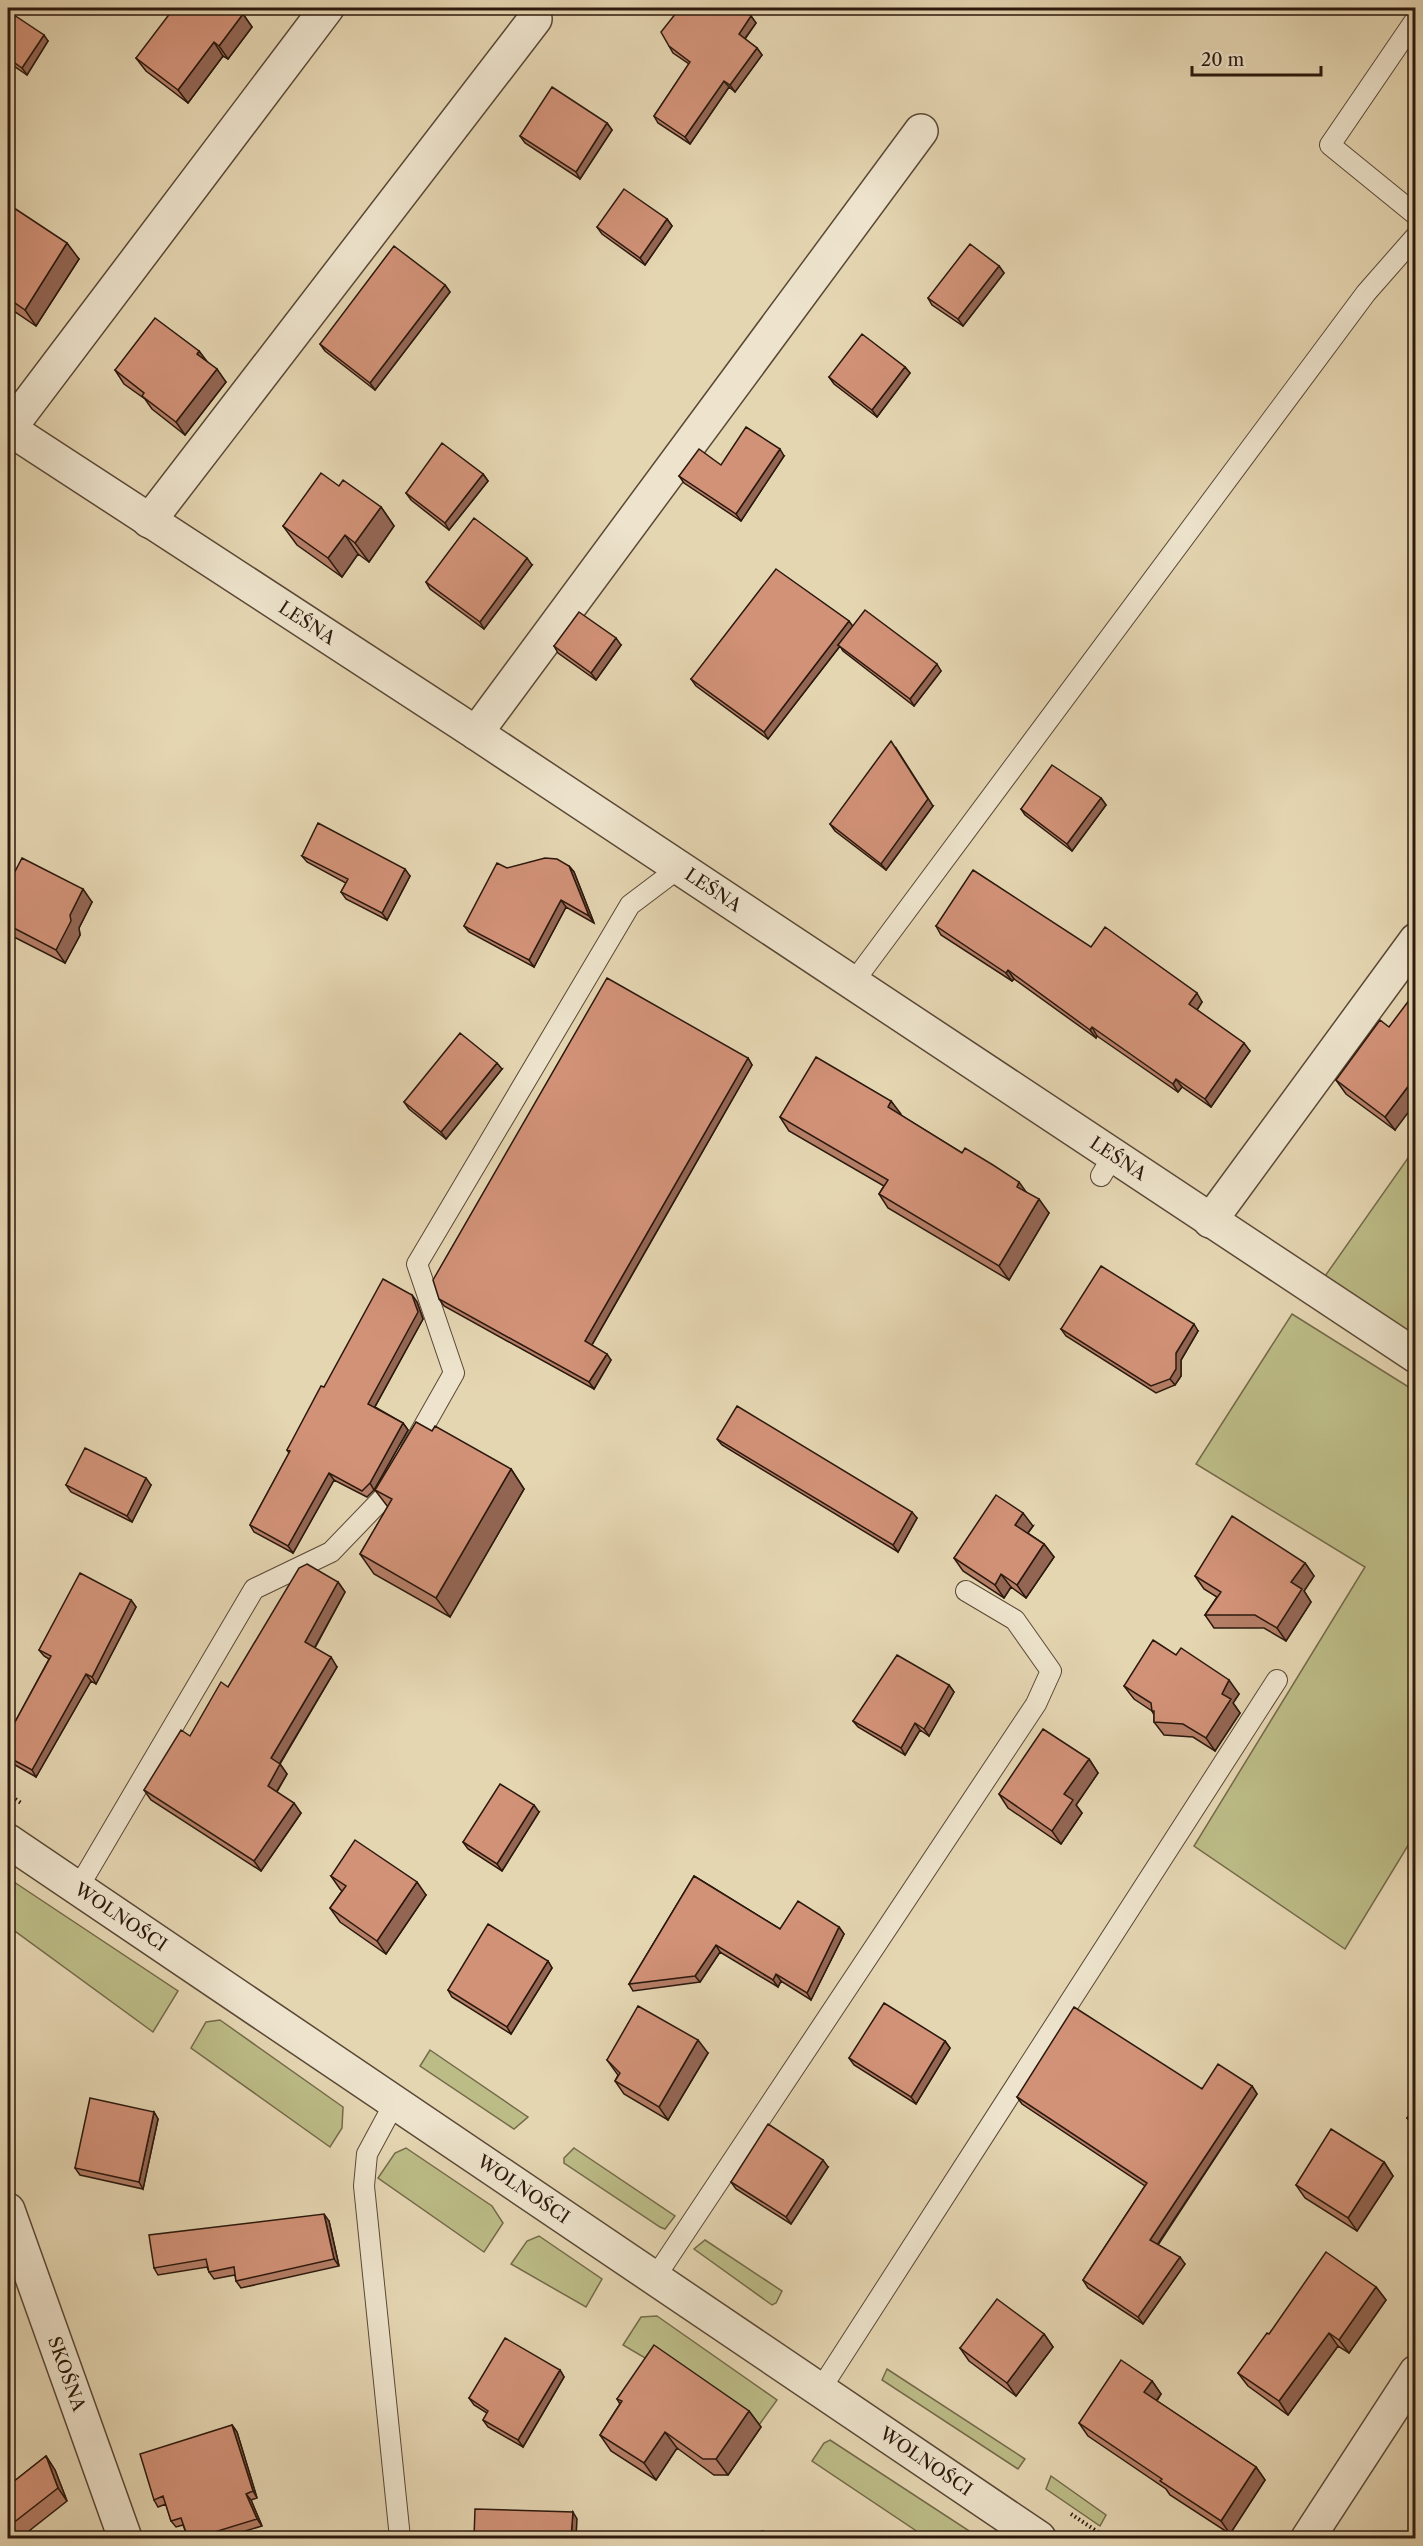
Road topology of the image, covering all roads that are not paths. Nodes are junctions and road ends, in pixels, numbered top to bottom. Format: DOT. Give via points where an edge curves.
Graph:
graph roads {
  1 [pos="327,8"];
  2 [pos="535,19"];
  3 [pos="1416,19"];
  4 [pos="921,130"];
  5 [pos="1416,214"];
  6 [pos="1416,236"];
  7 [pos="8,428"];
  8 [pos="149,522"];
  9 [pos="476,733"];
  10 [pos="679,868"];
  11 [pos="1416,940"];
  12 [pos="852,984"];
  13 [pos="1210,1221"];
  14 [pos="1416,1356"];
  15 [pos="966,1591"];
  16 [pos="1276,1680"];
  17 [pos="8,1840"];
  18 [pos="78,1888"];
  19 [pos="395,2102"];
  20 [pos="8,2210"];
  21 [pos="654,2278"];
  22 [pos="1416,2372"];
  23 [pos="820,2390"];
  24 [pos="125,2538"];
  25 [pos="400,2538"];
  26 [pos="1040,2538"];
  27 [pos="1308,2538"];
  1 -- 7 [label="street"];
  2 -- 8 [label="street"];
  3 -- 5 [label="lane" via="1329,145"];
  4 -- 9 [label="street"];
  6 -- 12 [label="lane" via="1366,293"];
  7 -- 8 [label="street, LEŚNA"];
  8 -- 9 [label="street, LEŚNA"];
  9 -- 10 [label="street, LEŚNA"];
  10 -- 12 [label="street, LEŚNA"];
  10 -- 18 [label="lane" via="630,905 417,1264 454,1372 384,1497 331,1552 254,1589"];
  11 -- 13 [label="street"];
  12 -- 13 [label="street, LEŚNA" via="1107,1166"];
  13 -- 14 [label="street, LEŚNA"];
  15 -- 21 [label="lane" via="1015,1620 1052,1671 1036,1704"];
  16 -- 23 [label="lane"];
  17 -- 18 [label="street, WOLNOŚCI"];
  18 -- 19 [label="street, WOLNOŚCI"];
  19 -- 21 [label="street, WOLNOŚCI"];
  19 -- 25 [label="lane" via="367,2154 364,2187"];
  20 -- 24 [label="street, SKOŚNA"];
  21 -- 23 [label="street, WOLNOŚCI"];
  22 -- 27 [label="street"];
  23 -- 26 [label="street, WOLNOŚCI"];
}
